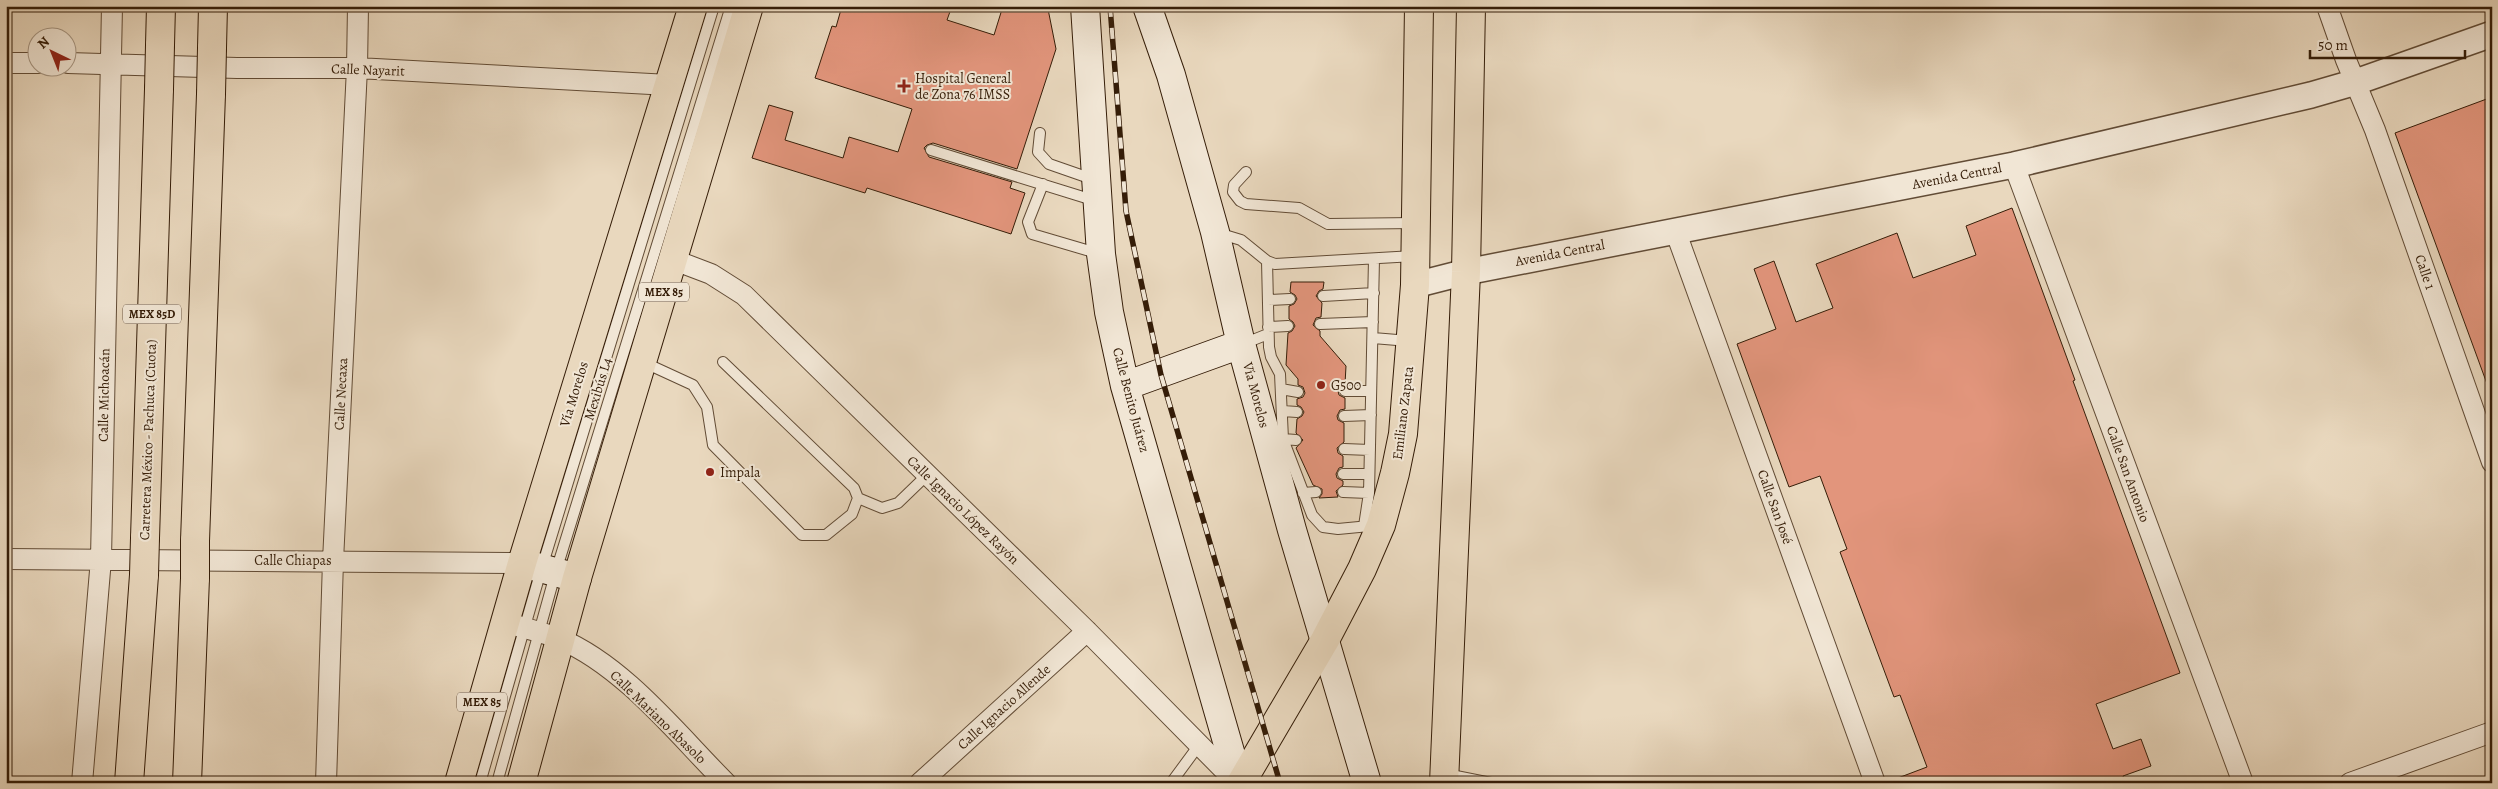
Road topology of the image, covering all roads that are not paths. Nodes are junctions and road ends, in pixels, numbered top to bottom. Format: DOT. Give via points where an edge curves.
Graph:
graph roads {
  1 [pos="112,6"];
  2 [pos="161,6"];
  3 [pos="213,6"];
  4 [pos="358,6"];
  5 [pos="693,6"];
  6 [pos="714,6"];
  7 [pos="731,6"];
  8 [pos="749,6"];
  9 [pos="1085,6"];
  10 [pos="1147,6"];
  11 [pos="1419,6"];
  12 [pos="1471,6"];
  13 [pos="2327,6"];
  14 [pos="2492,34"];
  15 [pos="6,62"];
  16 [pos="28,63"];
  17 [pos="78,63"];
  18 [pos="110,64"];
  19 [pos="357,68"];
  20 [pos="2356,82"];
  21 [pos="669,84"];
  22 [pos="1040,133"];
  23 [pos="931,150"];
  24 [pos="2014,164"];
  25 [pos="1246,172"];
  26 [pos="1043,184"];
  27 [pos="1097,191"];
  28 [pos="1416,223"];
  29 [pos="1675,230"];
  30 [pos="1215,232"];
  31 [pos="1101,254"];
  32 [pos="1416,256"];
  33 [pos="1374,259"];
  34 [pos="674,260"];
  35 [pos="1267,261"];
  36 [pos="1466,272"];
  37 [pos="1415,285"];
  38 [pos="1374,293"];
  39 [pos="1322,296"];
  40 [pos="1290,299"];
  41 [pos="1268,300"];
  42 [pos="1373,322"];
  43 [pos="1320,324"];
  44 [pos="1288,326"];
  45 [pos="1268,331"];
  46 [pos="1373,338"];
  47 [pos="1411,341"];
  48 [pos="1242,344"];
  49 [pos="643,362"];
  50 [pos="723,362"];
  51 [pos="1125,386"];
  52 [pos="1281,389"];
  53 [pos="1345,391"];
  54 [pos="1371,391"];
  55 [pos="1298,392"];
  56 [pos="1283,411"];
  57 [pos="1297,412"];
  58 [pos="1371,415"];
  59 [pos="1344,416"];
  60 [pos="1283,439"];
  61 [pos="1296,440"];
  62 [pos="1344,448"];
  63 [pos="1370,450"];
  64 [pos="2492,462"];
  65 [pos="1343,474"];
  66 [pos="1369,474"];
  67 [pos="927,475"];
  68 [pos="1316,492"];
  69 [pos="1343,492"];
  70 [pos="1368,493"];
  71 [pos="858,498"];
  72 [pos="1298,498"];
  73 [pos="1372,526"];
  74 [pos="6,559"];
  75 [pos="100,559"];
  76 [pos="333,561"];
  77 [pos="549,570"];
  78 [pos="532,631"];
  79 [pos="1087,631"];
  80 [pos="1325,640"];
  81 [pos="2492,732"];
  82 [pos="1199,745"];
  83 [pos="1445,778"];
  84 [pos="82,783"];
  85 [pos="129,783"];
  86 [pos="187,783"];
  87 [pos="326,783"];
  88 [pos="459,783"];
  89 [pos="480,783"];
  90 [pos="497,783"];
  91 [pos="520,783"];
  92 [pos="726,783"];
  93 [pos="920,783"];
  94 [pos="1171,783"];
  95 [pos="1239,783"];
  96 [pos="1367,783"];
  97 [pos="1491,783"];
  98 [pos="1875,783"];
  99 [pos="2243,783"];
  100 [pos="2350,783"];
  1 -- 18 [label="street, Calle Michoacán"];
  2 -- 85 [label="main road, Carretera México - Pachuca (Cuota) / MEX 85D, bridge" via="144,575"];
  3 -- 86 [label="main road, bridge"];
  4 -- 19 [label="street, Calle Necaxa"];
  5 -- 21 [label="main road, Vía Morelos / MEX 85"];
  6 -- 77 [label="lane, Mexibús L4"];
  7 -- 77 [label="lane, Mexibús L4"];
  8 -- 34 [label="main road, Vía Morelos / MEX 85"];
  9 -- 27 [label="main road, Calle Benito Juárez"];
  10 -- 30 [label="main road, Vía Morelos" via="1171,75"];
  11 -- 28 [label="main road, Emiliano Zapata"];
  12 -- 36 [label="main road"];
  13 -- 20 [label="street, Calle 1"];
  14 -- 20 [label="street, Avenida Central"];
  15 -- 16 [label="street"];
  17 -- 18 [label="street, Calle Nayarit"];
  18 -- 19 [label="street, Calle Nayarit"];
  18 -- 75 [label="street, Calle Michoacán"];
  19 -- 21 [label="street, Calle Nayarit"];
  19 -- 76 [label="street, Calle Necaxa"];
  20 -- 24 [label="street, Avenida Central"];
  20 -- 64 [label="street, Calle 1"];
  21 -- 77 [label="main road, Vía Morelos / MEX 85"];
  22 -- 27 [label="lane" via="1038,152 1049,164"];
  23 -- 26 [label="lane"];
  24 -- 29 [label="street, Avenida Central"];
  24 -- 99 [label="street, Calle San Antonio"];
  25 -- 28 [label="lane" via="1234,185 1233,192 1246,204 1299,208 1328,224"];
  26 -- 27 [label="lane"];
  26 -- 31 [label="lane" via="1028,222 1032,234"];
  27 -- 31 [label="main road, Calle Benito Juárez"];
  28 -- 32 [label="main road, Emiliano Zapata"];
  29 -- 36 [label="street, Avenida Central"];
  29 -- 98 [label="street, Calle San José"];
  30 -- 35 [label="lane" via="1241,240"];
  30 -- 48 [label="main road, Vía Morelos"];
  31 -- 51 [label="main road, Calle Benito Juárez" via="1109,312"];
  32 -- 33 [label="lane"];
  32 -- 37 [label="main road, Emiliano Zapata"];
  33 -- 35 [label="lane" via="1275,264"];
  33 -- 38 [label="lane"];
  34 -- 49 [label="main road, Vía Morelos / MEX 85"];
  34 -- 67 [label="street, Calle Ignacio López Rayón" via="711,274 744,295"];
  35 -- 41 [label="lane"];
  36 -- 37 [label="street, Avenida Central"];
  36 -- 83 [label="main road"];
  37 -- 47 [label="main road, Emiliano Zapata"];
  38 -- 39 [label="lane"];
  38 -- 42 [label="lane"];
  40 -- 41 [label="lane"];
  41 -- 45 [label="lane"];
  42 -- 43 [label="lane"];
  42 -- 46 [label="lane"];
  44 -- 45 [label="lane"];
  45 -- 48 [label="lane"];
  45 -- 52 [label="lane" via="1271,357 1280,374"];
  46 -- 47 [label="lane"];
  46 -- 54 [label="lane"];
  47 -- 73 [label="main road, Emiliano Zapata" via="1403,434"];
  48 -- 51 [label="main road"];
  48 -- 72 [label="main road, Vía Morelos"];
  49 -- 71 [label="lane" via="693,385 707,407 713,445 802,535 826,535 852,514"];
  49 -- 77 [label="main road, Vía Morelos / MEX 85"];
  50 -- 71 [label="lane" via="854,488"];
  51 -- 95 [label="main road, Calle Benito Juárez"];
  52 -- 55 [label="lane"];
  52 -- 56 [label="lane"];
  53 -- 54 [label="lane"];
  54 -- 58 [label="lane"];
  56 -- 57 [label="lane"];
  56 -- 60 [label="lane"];
  58 -- 59 [label="lane"];
  58 -- 63 [label="lane"];
  60 -- 61 [label="lane"];
  60 -- 72 [label="lane" via="1302,471"];
  62 -- 63 [label="lane"];
  63 -- 66 [label="lane"];
  65 -- 66 [label="lane"];
  66 -- 70 [label="lane"];
  67 -- 71 [label="lane" via="898,503 882,508"];
  67 -- 79 [label="street, Calle Ignacio López Rayón"];
  68 -- 72 [label="lane"];
  69 -- 70 [label="lane"];
  70 -- 73 [label="lane"];
  72 -- 73 [label="lane" via="1323,527 1338,530"];
  72 -- 80 [label="main road, Vía Morelos"];
  73 -- 80 [label="main road, Emiliano Zapata" via="1362,569"];
  74 -- 75 [label="street, Calle Chiapas"];
  75 -- 76 [label="street, Calle Chiapas"];
  75 -- 84 [label="street, Calle Michoacán"];
  76 -- 77 [label="street, Calle Chiapas"];
  76 -- 87 [label="street, Calle Necaxa"];
  77 -- 78 [label="main road, Vía Morelos / MEX 85"];
  77 -- 78 [label="main road, Vía Morelos / MEX 85"];
  78 -- 88 [label="main road, Vía Morelos / MEX 85"];
  78 -- 89 [label="lane"];
  78 -- 90 [label="lane"];
  78 -- 91 [label="main road, Vía Morelos / MEX 85"];
  78 -- 92 [label="street, Calle Mariano Abasolo" via="595,659 629,685"];
  79 -- 82 [label="street, Calle Ignacio López Rayón"];
  79 -- 93 [label="street, Calle Ignacio Allende"];
  80 -- 95 [label="main road, Emiliano Zapata"];
  80 -- 96 [label="main road, Vía Morelos"];
  81 -- 100 [label="street"];
  82 -- 94 [label="lane"];
  82 -- 95 [label="street, Calle Ignacio López Rayón"];
  83 -- 97 [label="lane"];
}
